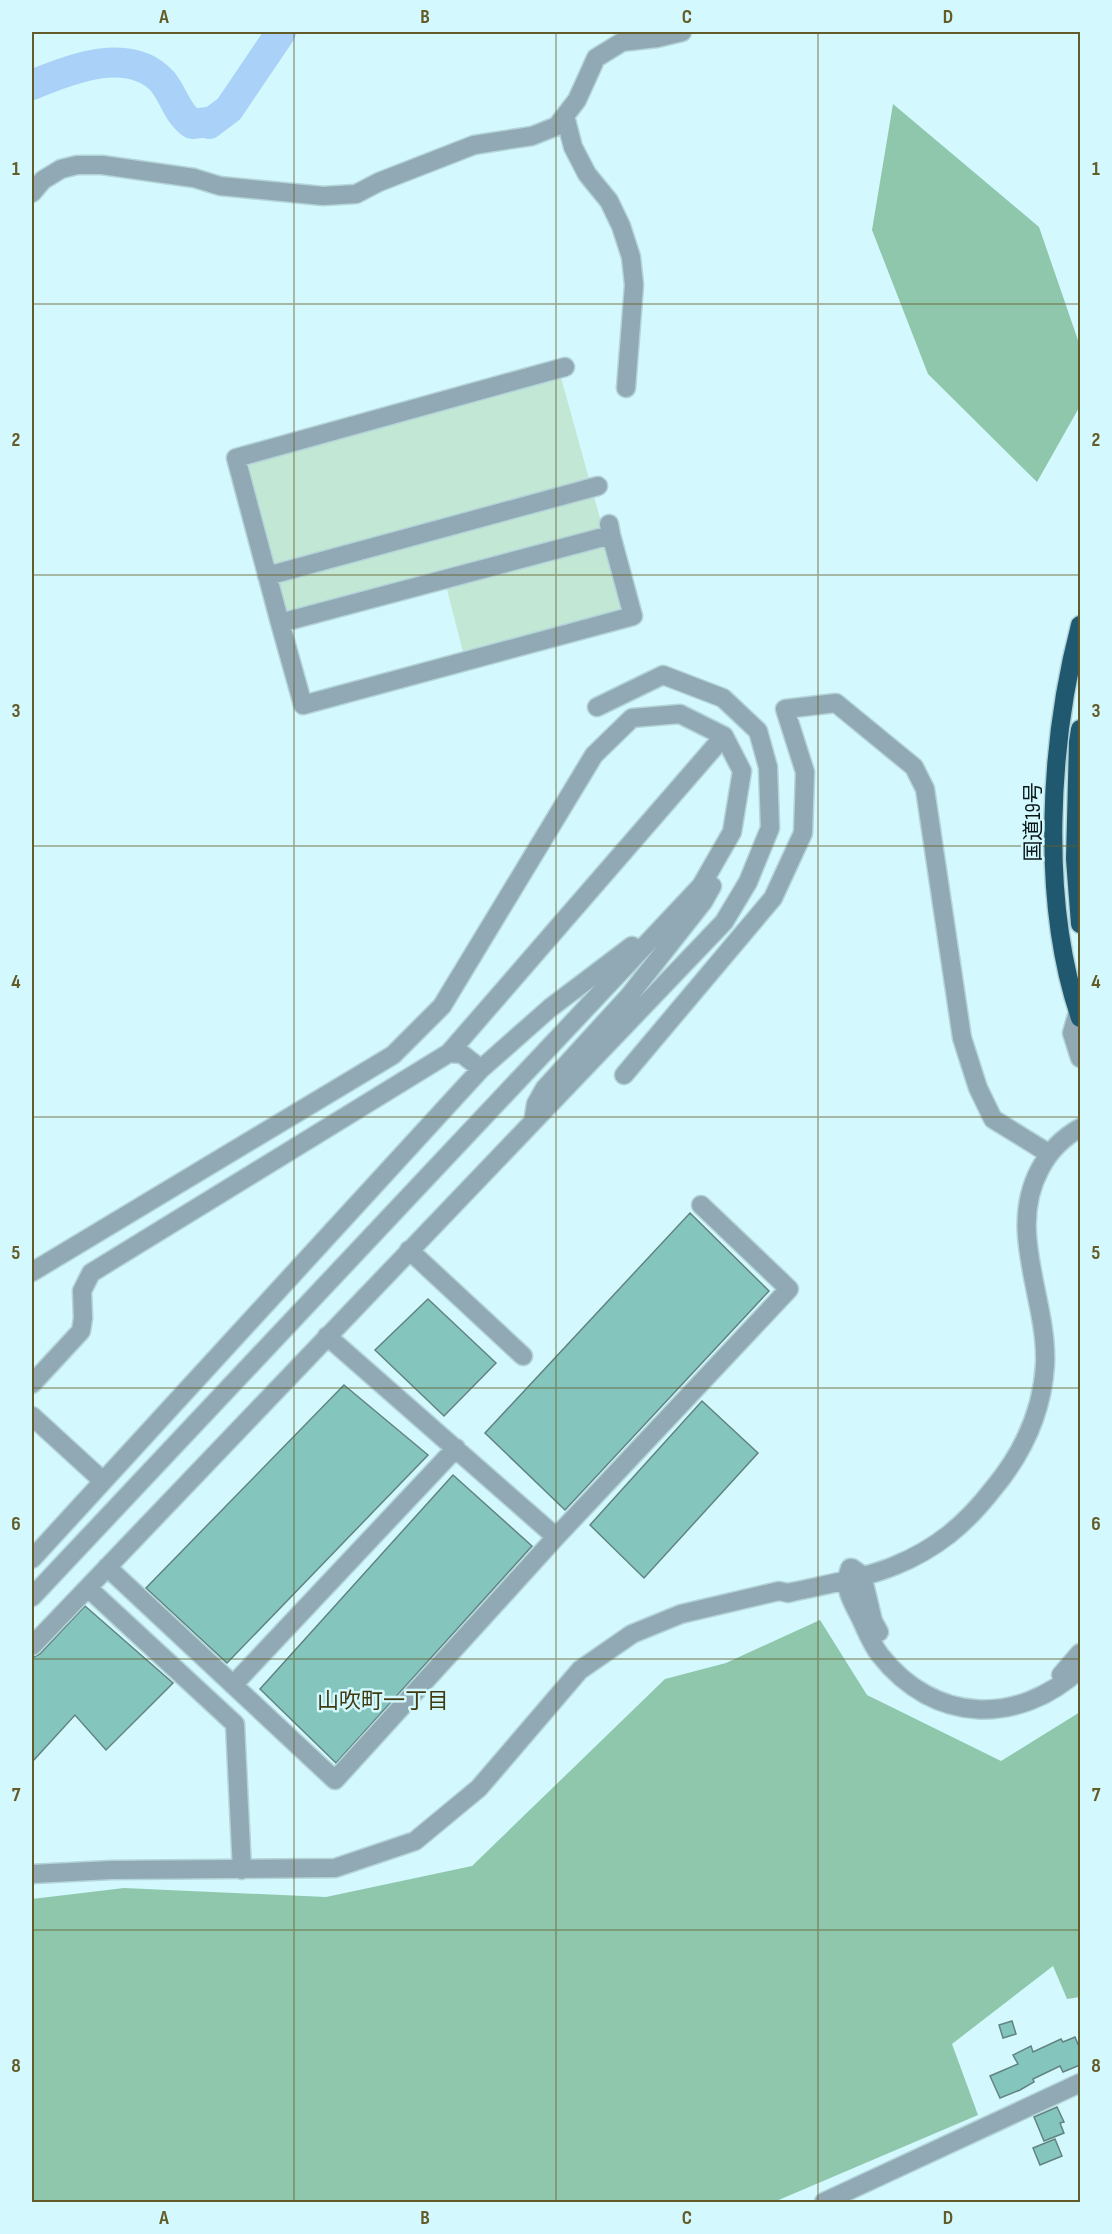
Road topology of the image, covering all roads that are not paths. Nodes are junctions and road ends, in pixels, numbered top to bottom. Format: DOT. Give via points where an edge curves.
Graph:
graph roads {
  1 [pos="682,32"];
  2 [pos="565,116"];
  3 [pos="32,193"];
  4 [pos="565,367"];
  5 [pos="626,388"];
  6 [pos="598,486"];
  7 [pos="267,576"];
  8 [pos="280,623"];
  9 [pos="1080,625"];
  10 [pos="597,707"];
  11 [pos="1080,729"];
  12 [pos="724,736"];
  13 [pos="732,832"];
  14 [pos="672,916"];
  15 [pos="1080,924"];
  16 [pos="1079,1015"];
  17 [pos="449,1053"];
  18 [pos="1080,1058"];
  19 [pos="481,1069"];
  20 [pos="624,1075"];
  21 [pos="533,1121"];
  22 [pos="1076,1124"];
  23 [pos="1045,1151"];
  24 [pos="700,1205"];
  25 [pos="409,1250"];
  26 [pos="32,1272"];
  27 [pos="327,1335"];
  28 [pos="523,1356"];
  29 [pos="32,1384"];
  30 [pos="32,1416"];
  31 [pos="456,1448"];
  32 [pos="103,1481"];
  33 [pos="556,1537"];
  34 [pos="32,1559"];
  35 [pos="107,1567"];
  36 [pos="852,1574"];
  37 [pos="88,1588"];
  38 [pos="32,1597"];
  39 [pos="32,1646"];
  40 [pos="1080,1653"];
  41 [pos="1080,1669"];
  42 [pos="233,1685"];
  43 [pos="242,1870"];
  44 [pos="32,1874"];
  45 [pos="1080,2083"];
  46 [pos="824,2202"];
  1 -- 2 [label="street" via="622,42 596,58 577,100"];
  2 -- 3 [label="street" via="557,126 532,136 474,145 356,194 322,196 220,186 194,178 102,165 61,169 43,180"];
  2 -- 5 [label="street" via="573,147 587,174 609,201 631,257 633,285"];
  4 -- 7 [label="street" via="236,458"];
  6 -- 7 [label="street"];
  7 -- 8 [label="street"];
  8 -- 8 [label="street" via="610,530 633,616 303,705"];
  9 -- 16 [label="highway, 国道19号" via="1056,756 1054,833 1058,911"];
  10 -- 21 [label="street" via="663,675 723,698 758,731 768,767 770,828 748,882 724,922"];
  11 -- 15 [label="highway, 国道19号" via="1075,859"];
  12 -- 13 [label="street" via="742,771"];
  12 -- 17 [label="street"];
  12 -- 26 [label="street" via="680,714 632,718 594,755 442,1006 393,1055"];
  13 -- 14 [label="street" via="701,886"];
  13 -- 21 [label="street" via="721,870 702,902 628,996 545,1088"];
  14 -- 19 [label="street" via="550,1008"];
  14 -- 38 [label="street"];
  16 -- 18 [label="street" via="1072,1033"];
  17 -- 19 [label="street" via="462,1054"];
  17 -- 29 [label="street" via="91,1273 82,1291 81,1331"];
  19 -- 32 [label="street"];
  20 -- 23 [label="street" via="773,898 803,833 805,772 784,709 836,703 914,767 925,789 962,1038 978,1088 993,1119"];
  21 -- 25 [label="street"];
  22 -- 23 [label="street"];
  23 -- 36 [label="street" via="1026,1205 1028,1254 1045,1350 1043,1384 1033,1423 1013,1465 975,1512 945,1540 892,1567"];
  24 -- 33 [label="street" via="789,1289"];
  25 -- 27 [label="street"];
  25 -- 28 [label="street"];
  27 -- 31 [label="street"];
  27 -- 35 [label="street"];
  30 -- 32 [label="street"];
  31 -- 33 [label="street"];
  31 -- 42 [label="street"];
  32 -- 34 [label="street"];
  33 -- 42 [label="street" via="335,1780"];
  35 -- 37 [label="street"];
  35 -- 42 [label="street"];
  36 -- 40 [label="street" via="888,1648 905,1668 947,1693 976,1699 1025,1694 1061,1674"];
  36 -- 41 [label="street" via="851,1599 879,1654 899,1675 943,1702 992,1709 1028,1703 1066,1682"];
  36 -- 43 [label="street" via="785,1584 779,1591 681,1614 632,1634 580,1670 479,1788 415,1841 335,1868"];
  37 -- 39 [label="street"];
  37 -- 43 [label="street" via="235,1724"];
  43 -- 44 [label="street"];
  45 -- 46 [label="street"];
}
